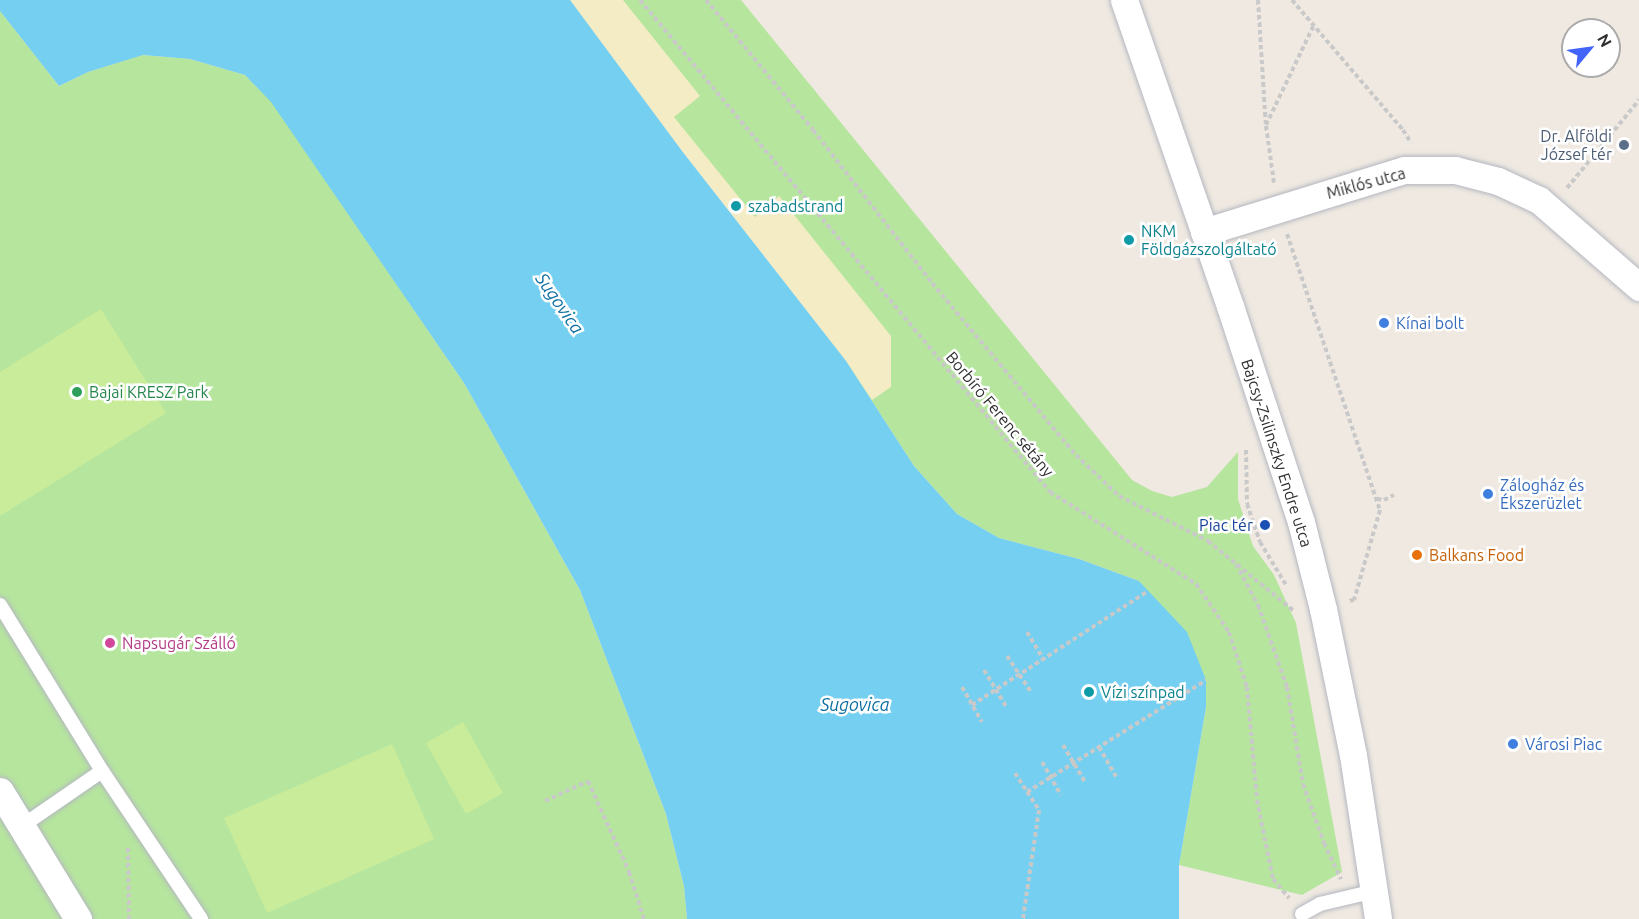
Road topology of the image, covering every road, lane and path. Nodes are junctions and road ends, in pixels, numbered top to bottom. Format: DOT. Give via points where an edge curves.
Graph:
graph roads {
  1 [pos="640,0"];
  2 [pos="706,0"];
  3 [pos="1124,0"];
  4 [pos="1258,0"];
  5 [pos="1292,0"];
  6 [pos="1313,27"];
  7 [pos="1639,100"];
  8 [pos="1266,126"];
  9 [pos="1426,170"];
  10 [pos="1278,208"];
  11 [pos="1550,209"];
  12 [pos="1204,232"];
  13 [pos="1639,287"];
  14 [pos="1394,495"];
  15 [pos="1377,499"];
  16 [pos="1234,561"];
  17 [pos="1148,591"];
  18 [pos="0,605"];
  19 [pos="1323,609"];
  20 [pos="1027,632"];
  21 [pos="1007,656"];
  22 [pos="1043,659"];
  23 [pos="984,670"];
  24 [pos="1019,674"];
  25 [pos="1206,680"];
  26 [pos="962,687"];
  27 [pos="996,689"];
  28 [pos="1031,692"];
  29 [pos="972,705"];
  30 [pos="1007,708"];
  31 [pos="982,722"];
  32 [pos="1063,745"];
  33 [pos="1099,747"];
  34 [pos="1042,762"];
  35 [pos="1074,763"];
  36 [pos="102,771"];
  37 [pos="1016,774"];
  38 [pos="1051,777"];
  39 [pos="1116,777"];
  40 [pos="1085,782"];
  41 [pos="0,791"];
  42 [pos="1027,792"];
  43 [pos="1061,795"];
  44 [pos="545,801"];
  45 [pos="128,807"];
  46 [pos="22,826"];
  47 [pos="1362,893"];
  48 [pos="1302,914"];
  49 [pos="78,919"];
  50 [pos="129,919"];
  51 [pos="201,919"];
  52 [pos="644,919"];
  53 [pos="1023,919"];
  54 [pos="1378,919"];
  1 -- 48 [label="path, Borbíró Ferenc sétány" via="1050,492 1196,584 1229,632 1248,687 1257,800 1273,879"];
  2 -- 16 [label="path" via="932,283 1076,455 1119,496 1208,541"];
  3 -- 12 [label="street, Bajcsy-Zsilinszky Endre utca"];
  4 -- 8 [label="path"];
  5 -- 6 [label="path"];
  6 -- 8 [label="path"];
  6 -- 9 [label="path" via="1403,130"];
  7 -- 11 [label="path"];
  8 -- 10 [label="path"];
  9 -- 10 [label="street, Miklós utca" via="1404,170"];
  9 -- 11 [label="street, Miklós utca" via="1455,170 1498,182"];
  10 -- 12 [label="street, Miklós utca"];
  10 -- 15 [label="path"];
  11 -- 13 [label="street, Miklós utca"];
  12 -- 19 [label="street, Bajcsy-Zsilinszky Endre utca" via="1301,522"];
  14 -- 15 [label="path"];
  15 -- 19 [label="path" via="1380,510 1354,600"];
  16 -- 19 [label="path" via="1301,617"];
  16 -- 47 [label="path" via="1258,605 1287,687 1304,784 1324,843"];
  17 -- 22 [label="path"];
  18 -- 36 [label="lane"];
  19 -- 47 [label="street, Bajcsy-Zsilinszky Endre utca" via="1353,755"];
  20 -- 22 [label="path"];
  21 -- 24 [label="path"];
  22 -- 24 [label="path"];
  23 -- 27 [label="path"];
  24 -- 27 [label="path"];
  24 -- 28 [label="path"];
  25 -- 33 [label="path"];
  26 -- 29 [label="path"];
  27 -- 29 [label="path"];
  27 -- 30 [label="path"];
  29 -- 31 [label="path"];
  32 -- 35 [label="path"];
  33 -- 35 [label="path"];
  33 -- 39 [label="path"];
  34 -- 38 [label="path"];
  35 -- 38 [label="path"];
  35 -- 40 [label="path"];
  36 -- 45 [label="lane"];
  36 -- 46 [label="lane"];
  37 -- 42 [label="path"];
  38 -- 42 [label="path"];
  38 -- 43 [label="path"];
  41 -- 46 [label="street"];
  42 -- 53 [label="path" via="1039,810"];
  44 -- 52 [label="path" via="588,781 629,872"];
  45 -- 50 [label="path"];
  45 -- 51 [label="lane"];
  46 -- 49 [label="street"];
  47 -- 48 [label="lane" via="1320,904"];
  47 -- 54 [label="street, Bajcsy-Zsilinszky Endre utca"];
}
